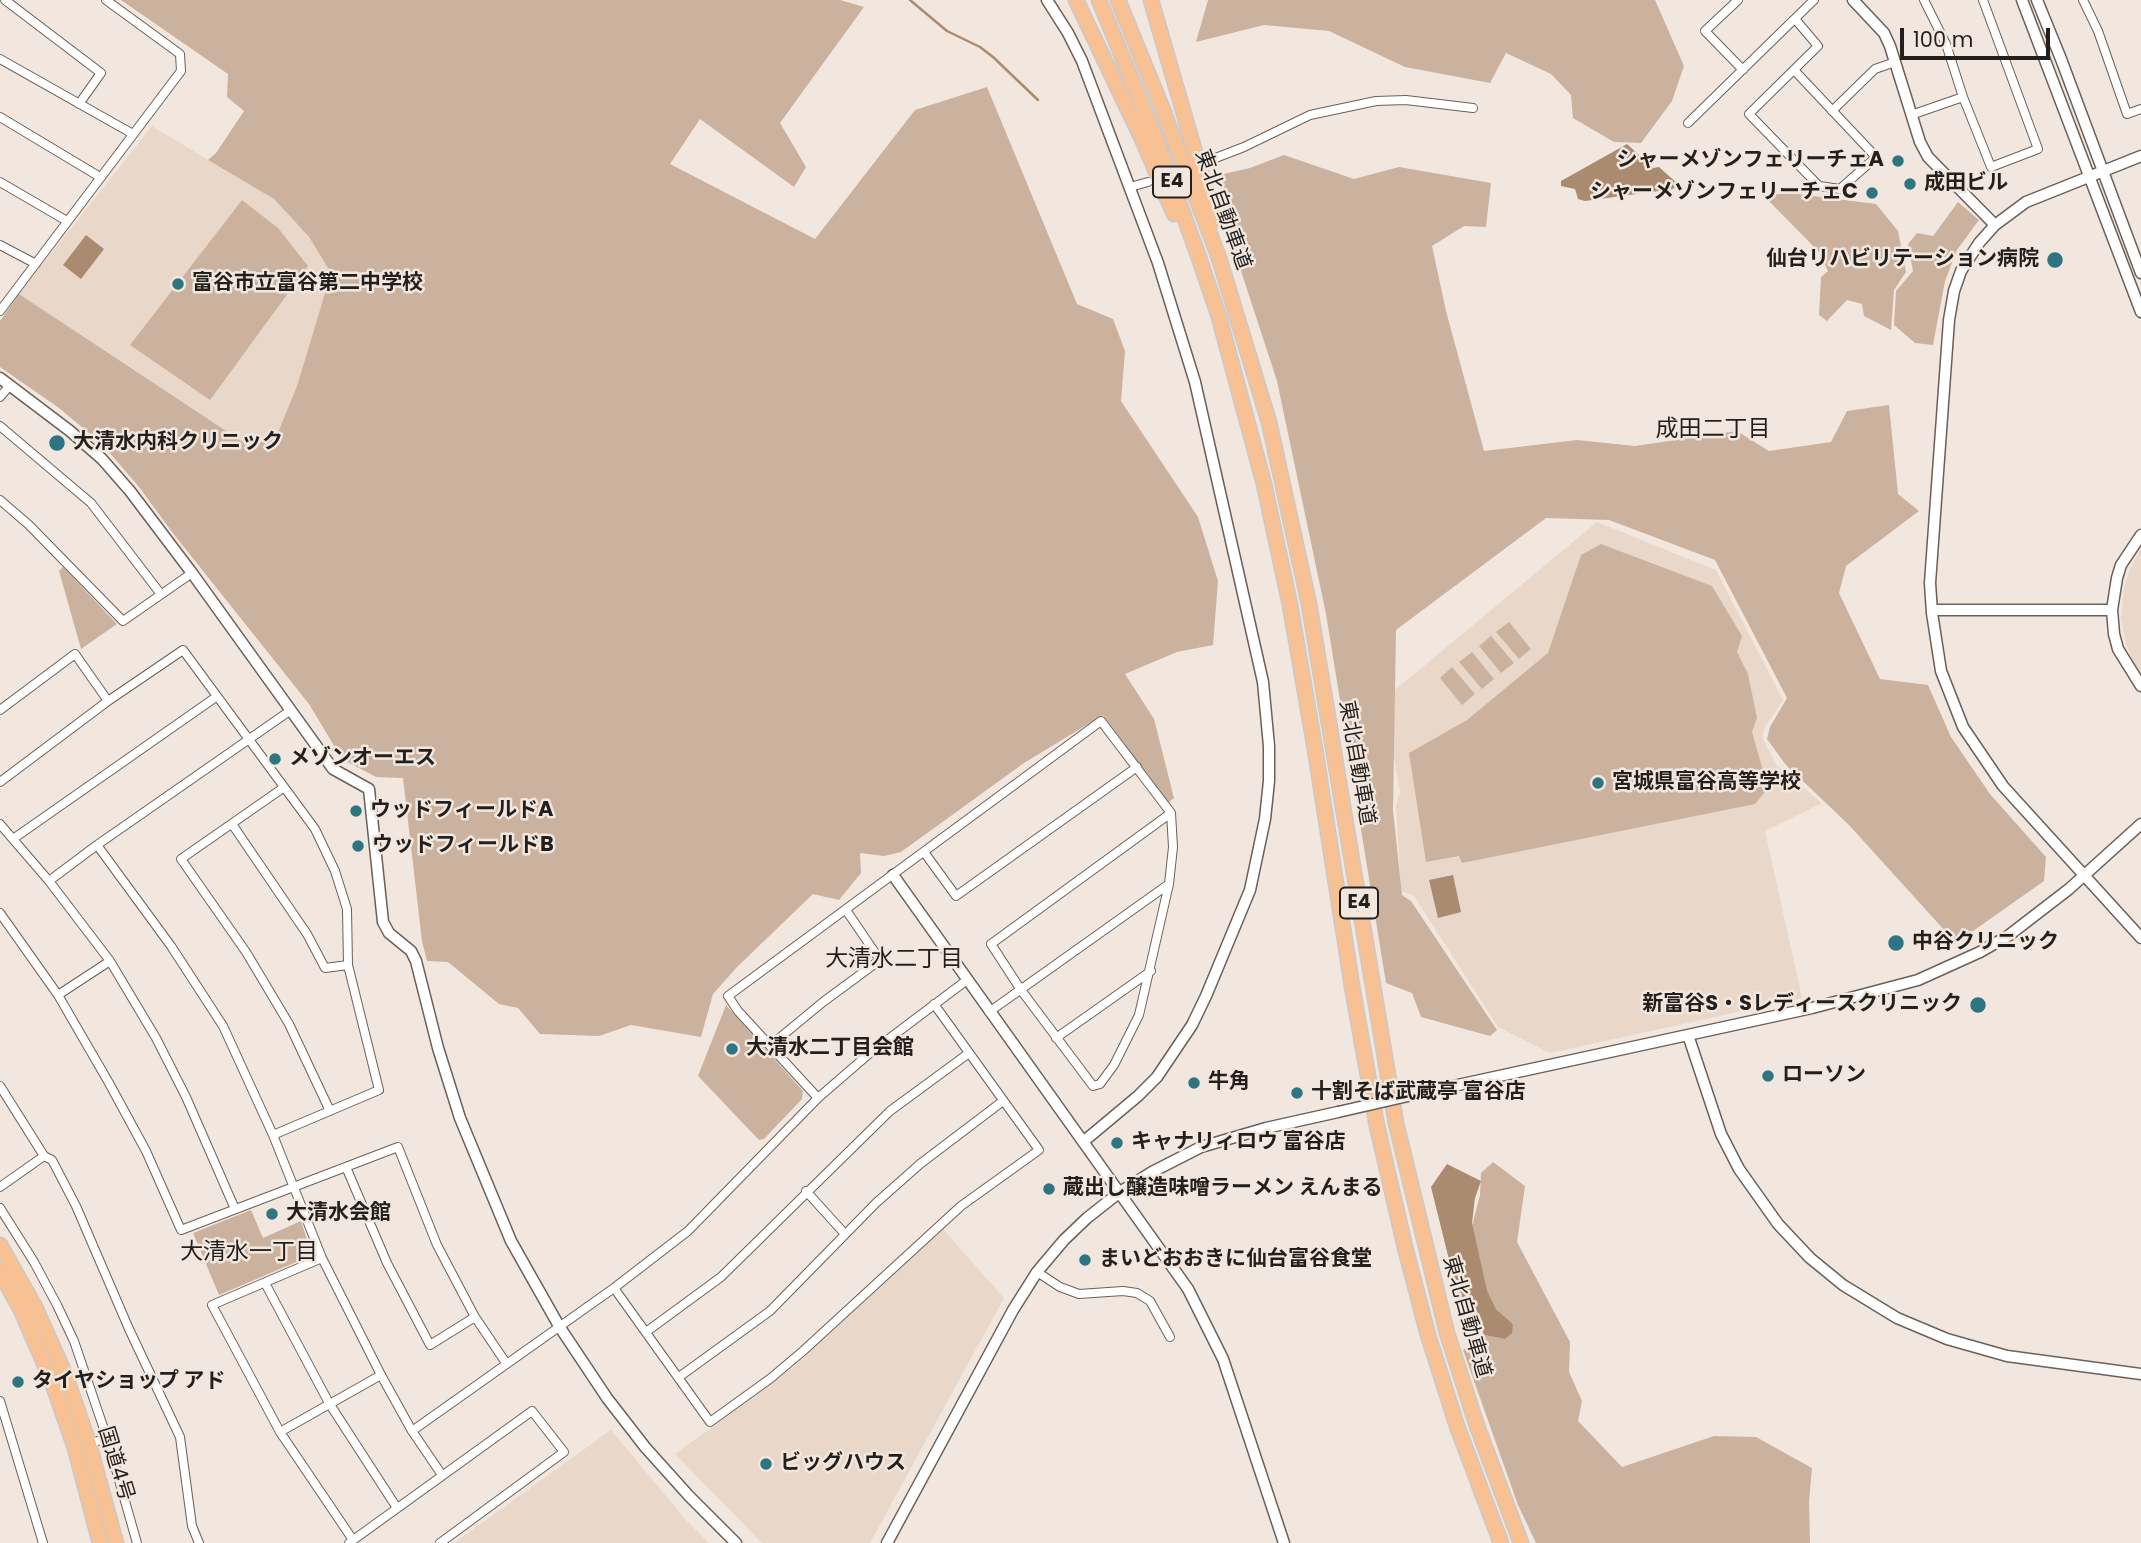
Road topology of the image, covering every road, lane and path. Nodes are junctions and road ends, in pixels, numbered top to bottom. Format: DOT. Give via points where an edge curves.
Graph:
graph roads {
  1 [pos="5,0"];
  2 [pos="1046,0"];
  3 [pos="1076,0"];
  4 [pos="1098,0"];
  5 [pos="1118,0"];
  6 [pos="1151,0"];
  7 [pos="1738,0"];
  8 [pos="1853,0"];
  9 [pos="1924,0"];
  10 [pos="1983,0"];
  11 [pos="2022,0"];
  12 [pos="2037,0"];
  13 [pos="2083,0"];
  14 [pos="1810,1"];
  15 [pos="110,2"];
  16 [pos="1795,19"];
  17 [pos="0,60"];
  18 [pos="1895,62"];
  19 [pos="1743,70"];
  20 [pos="1794,70"];
  21 [pos="1963,97"];
  22 [pos="79,104"];
  23 [pos="1473,108"];
  24 [pos="2141,108"];
  25 [pos="1832,110"];
  26 [pos="1911,115"];
  27 [pos="0,117"];
  28 [pos="1688,123"];
  29 [pos="133,134"];
  30 [pos="2141,156"];
  31 [pos="1205,162"];
  32 [pos="2102,171"];
  33 [pos="2090,176"];
  34 [pos="100,177"];
  35 [pos="0,182"];
  36 [pos="1148,182"];
  37 [pos="1130,187"];
  38 [pos="67,220"];
  39 [pos="1995,225"];
  40 [pos="0,245"];
  41 [pos="1219,258"];
  42 [pos="36,264"];
  43 [pos="2141,273"];
  44 [pos="1,307"];
  45 [pos="2141,312"];
  46 [pos="1234,369"];
  47 [pos="5,381"];
  48 [pos="0,397"];
  49 [pos="0,426"];
  50 [pos="0,500"];
  51 [pos="2141,535"];
  52 [pos="192,572"];
  53 [pos="160,593"];
  54 [pos="1931,610"];
  55 [pos="2112,610"];
  56 [pos="2141,686"];
  57 [pos="216,697"];
  58 [pos="108,701"];
  59 [pos="0,710"];
  60 [pos="291,710"];
  61 [pos="249,741"];
  62 [pos="1137,767"];
  63 [pos="0,782"];
  64 [pos="283,788"];
  65 [pos="1171,813"];
  66 [pos="0,824"];
  67 [pos="232,824"];
  68 [pos="2141,824"];
  69 [pos="13,839"];
  70 [pos="96,845"];
  71 [pos="925,852"];
  72 [pos="893,875"];
  73 [pos="2084,876"];
  74 [pos="49,881"];
  75 [pos="1169,884"];
  76 [pos="846,910"];
  77 [pos="0,913"];
  78 [pos="2141,938"];
  79 [pos="110,961"];
  80 [pos="348,965"];
  81 [pos="1151,971"];
  82 [pos="967,981"];
  83 [pos="1021,990"];
  84 [pos="58,995"];
  85 [pos="934,1004"];
  86 [pos="989,1012"];
  87 [pos="1688,1035"];
  88 [pos="1056,1038"];
  89 [pos="771,1045"];
  90 [pos="969,1053"];
  91 [pos="0,1086"];
  92 [pos="818,1098"];
  93 [pos="1003,1101"];
  94 [pos="330,1111"];
  95 [pos="273,1135"];
  96 [pos="1083,1142"];
  97 [pos="44,1156"];
  98 [pos="346,1167"];
  99 [pos="0,1187"];
  100 [pos="295,1187"];
  101 [pos="806,1191"];
  102 [pos="1120,1192"];
  103 [pos="0,1208"];
  104 [pos="235,1209"];
  105 [pos="844,1233"];
  106 [pos="0,1245"];
  107 [pos="322,1258"];
  108 [pos="0,1272"];
  109 [pos="1037,1272"];
  110 [pos="265,1283"];
  111 [pos="614,1288"];
  112 [pos="475,1317"];
  113 [pos="559,1326"];
  114 [pos="646,1332"];
  115 [pos="1170,1336"];
  116 [pos="506,1363"];
  117 [pos="2141,1374"];
  118 [pos="381,1375"];
  119 [pos="679,1377"];
  120 [pos="0,1401"];
  121 [pos="329,1403"];
  122 [pos="4,1426"];
  123 [pos="412,1431"];
  124 [pos="280,1432"];
  125 [pos="107,1438"];
  126 [pos="89,1444"];
  127 [pos="442,1475"];
  128 [pos="397,1508"];
  129 [pos="351,1541"];
  130 [pos="43,1542"];
  131 [pos="33,1543"];
  132 [pos="100,1543"];
  133 [pos="116,1543"];
  134 [pos="137,1543"];
  135 [pos="198,1543"];
  136 [pos="440,1543"];
  137 [pos="736,1543"];
  138 [pos="887,1543"];
  139 [pos="1284,1543"];
  140 [pos="1501,1543"];
  141 [pos="1521,1543"];
  1 -- 22 [label="street" via="101,73"];
  2 -- 37 [label="street" via="1082,61"];
  3 -- 46 [label="highway" via="1143,141"];
  4 -- 46 [label="highway, 東北自動車道 / E4" via="1160,148"];
  5 -- 41 [label="highway, 東北自動車道 / E4"];
  6 -- 41 [label="highway" via="1208,197"];
  7 -- 19 [label="street" via="1705,32"];
  8 -- 18 [label="street" via="1884,33"];
  9 -- 21 [label="street" via="1946,44"];
  10 -- 21 [label="street" via="2038,149 1990,167"];
  11 -- 33 [label="street"];
  12 -- 32 [label="street"];
  13 -- 24 [label="street" via="2127,114"];
  14 -- 16 [label="street"];
  15 -- 29 [label="street" via="180,54 181,71"];
  16 -- 19 [label="street"];
  16 -- 20 [label="street" via="1818,46"];
  17 -- 22 [label="street"];
  18 -- 25 [label="street" via="1875,69"];
  18 -- 26 [label="street"];
  19 -- 28 [label="street"];
  20 -- 25 [label="street"];
  20 -- 25 [label="street" via="1749,114 1819,186 1840,189 1876,157"];
  21 -- 26 [label="street"];
  22 -- 29 [label="street"];
  23 -- 31 [label="street" via="1376,101 1310,115"];
  26 -- 39 [label="street" via="1928,157"];
  27 -- 34 [label="street"];
  29 -- 34 [label="street"];
  30 -- 32 [label="street"];
  32 -- 33 [label="street"];
  32 -- 43 [label="street"];
  33 -- 39 [label="street" via="2026,202"];
  33 -- 45 [label="street"];
  34 -- 38 [label="street"];
  35 -- 38 [label="street"];
  36 -- 37 [label="street"];
  37 -- 96 [label="street" via="1195,382 1263,682 1269,781 1258,856 1244,907 1192,1026 1148,1086"];
  38 -- 42 [label="street"];
  39 -- 54 [label="street" via="1961,271 1950,306"];
  40 -- 42 [label="street"];
  41 -- 141 [label="highway, 東北自動車道 / E4" via="1252,360 1286,493 1309,604 1396,1123 1421,1230 1447,1333"];
  42 -- 44 [label="street"];
  46 -- 140 [label="highway, 東北自動車道 / E4" via="1290,605 1380,1139 1428,1335"];
  47 -- 48 [label="street"];
  47 -- 52 [label="street" via="102,459"];
  49 -- 53 [label="street" via="91,503"];
  50 -- 53 [label="street" via="123,621"];
  51 -- 55 [label="street" via="2121,565"];
  52 -- 53 [label="street"];
  52 -- 60 [label="street"];
  54 -- 55 [label="street"];
  54 -- 73 [label="street" via="1941,671 1963,727 2003,786"];
  55 -- 56 [label="street" via="2118,649"];
  57 -- 58 [label="street" via="183,650"];
  57 -- 61 [label="street"];
  57 -- 69 [label="street"];
  58 -- 59 [label="street" via="75,654"];
  58 -- 63 [label="street"];
  60 -- 61 [label="street"];
  60 -- 113 [label="street" via="333,769 369,789 383,922 416,961 438,1048 474,1157 511,1241"];
  61 -- 64 [label="street"];
  61 -- 70 [label="street"];
  62 -- 65 [label="street"];
  62 -- 71 [label="street" via="956,896"];
  62 -- 71 [label="street" via="1101,721"];
  64 -- 67 [label="street"];
  64 -- 80 [label="street" via="315,829 335,871 347,909"];
  65 -- 75 [label="street"];
  65 -- 83 [label="street" via="990,944"];
  66 -- 69 [label="street"];
  67 -- 80 [label="street" via="325,968"];
  67 -- 94 [label="street" via="181,859 289,1024"];
  68 -- 73 [label="street"];
  69 -- 74 [label="street"];
  70 -- 74 [label="street"];
  70 -- 95 [label="street" via="223,1026"];
  71 -- 72 [label="street"];
  72 -- 76 [label="street"];
  72 -- 82 [label="street"];
  73 -- 78 [label="street"];
  73 -- 87 [label="street" via="2008,936 1919,980"];
  74 -- 79 [label="street"];
  75 -- 81 [label="street"];
  75 -- 83 [label="street"];
  76 -- 89 [label="street" via="880,960"];
  76 -- 89 [label="street" via="728,996"];
  77 -- 84 [label="street"];
  79 -- 84 [label="street"];
  79 -- 104 [label="street" via="186,1097"];
  80 -- 94 [label="street" via="379,1090"];
  81 -- 88 [label="street"];
  81 -- 88 [label="street" via="1139,1015 1100,1084 1093,1086"];
  82 -- 85 [label="street"];
  82 -- 86 [label="street"];
  83 -- 86 [label="street"];
  83 -- 88 [label="street"];
  84 -- 104 [label="street" via="146,1151 181,1230"];
  85 -- 90 [label="street"];
  85 -- 92 [label="street"];
  86 -- 96 [label="street"];
  87 -- 102 [label="street, bridge" via="1266,1128 1201,1147"];
  87 -- 117 [label="street" via="1721,1134 1739,1168 1778,1224 1843,1285 1897,1318 1947,1339 2007,1356"];
  89 -- 92 [label="street"];
  90 -- 93 [label="street"];
  90 -- 101 [label="street" via="890,1111"];
  91 -- 97 [label="street"];
  92 -- 111 [label="street" via="688,1231"];
  93 -- 105 [label="street" via="920,1164"];
  93 -- 119 [label="street" via="1039,1150 961,1206 803,1351 710,1422"];
  94 -- 95 [label="street"];
  95 -- 100 [label="street"];
  96 -- 102 [label="street"];
  97 -- 99 [label="street"];
  97 -- 135 [label="street" via="52,1160 76,1206 180,1437"];
  98 -- 100 [label="street"];
  98 -- 112 [label="street" via="398,1147 437,1245"];
  98 -- 112 [label="street" via="387,1263 430,1345"];
  100 -- 104 [label="street"];
  100 -- 107 [label="street"];
  101 -- 105 [label="street"];
  101 -- 114 [label="street" via="710,1286"];
  102 -- 109 [label="street" via="1064,1240"];
  102 -- 139 [label="street" via="1210,1330"];
  103 -- 125 [label="street" via="58,1305"];
  105 -- 119 [label="street" via="770,1311"];
  106 -- 126 [label="highway, 国道4号" via="65,1374"];
  107 -- 110 [label="street"];
  107 -- 118 [label="street"];
  108 -- 132 [label="highway, 国道4号" via="52,1382"];
  109 -- 115 [label="street" via="1079,1294 1137,1293 1150,1301"];
  109 -- 138 [label="street"];
  110 -- 121 [label="street"];
  110 -- 124 [label="street" via="212,1306"];
  111 -- 113 [label="street"];
  111 -- 114 [label="street"];
  112 -- 116 [label="street"];
  113 -- 116 [label="street"];
  113 -- 137 [label="street" via="645,1447"];
  114 -- 119 [label="street"];
  116 -- 123 [label="street"];
  118 -- 121 [label="street"];
  118 -- 123 [label="street"];
  120 -- 122 [label="street"];
  121 -- 124 [label="street"];
  121 -- 128 [label="street"];
  122 -- 130 [label="street"];
  123 -- 127 [label="street"];
  124 -- 129 [label="street"];
  125 -- 126 [label="street"];
  125 -- 134 [label="street"];
  126 -- 133 [label="highway, 国道4号"];
  127 -- 128 [label="street"];
  127 -- 136 [label="street" via="532,1411 564,1452"];
  128 -- 129 [label="street"];
  130 -- 131 [label="street"];
}
